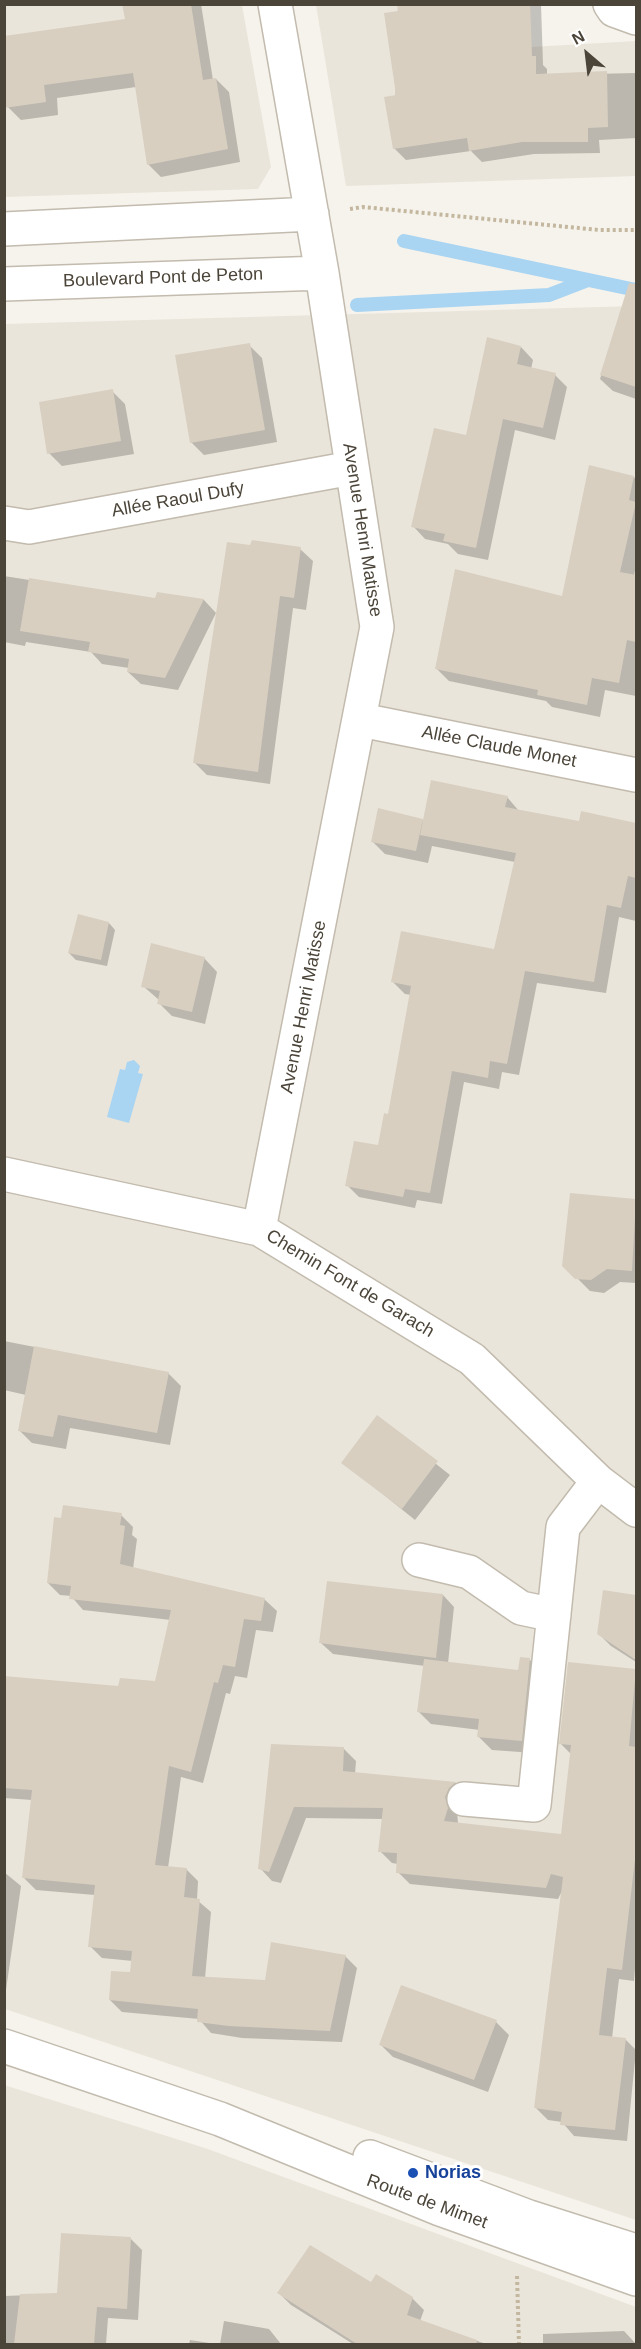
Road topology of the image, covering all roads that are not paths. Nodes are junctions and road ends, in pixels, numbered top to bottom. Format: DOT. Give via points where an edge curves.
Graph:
graph roads {
  1 [pos="275,4"];
  2 [pos="610,4"];
  3 [pos="636,18"];
  4 [pos="312,214"];
  5 [pos="4,230"];
  6 [pos="322,273"];
  7 [pos="4,284"];
  8 [pos="352,468"];
  9 [pos="4,523"];
  10 [pos="361,720"];
  11 [pos="636,774"];
  12 [pos="4,1174"];
  13 [pos="259,1229"];
  14 [pos="598,1481"];
  15 [pos="636,1510"];
  16 [pos="419,1560"];
  17 [pos="554,1616"];
  18 [pos="464,1799"];
  19 [pos="4,2046"];
  20 [pos="220,2119"];
  21 [pos="636,2252"];
  22 [pos="636,2279"];
  1 -- 4 [label="street, Avenue Henri Matisse"];
  2 -- 3 [label="street" via="614,10"];
  4 -- 5 [label="street"];
  4 -- 6 [label="street, Avenue Henri Matisse"];
  6 -- 7 [label="street, Boulevard Pont de Peton"];
  6 -- 8 [label="street, Avenue Henri Matisse"];
  8 -- 9 [label="street, Allée Raoul Dufy" via="29,527"];
  8 -- 10 [label="street, Avenue Henri Matisse" via="377,627"];
  10 -- 11 [label="street, Allée Claude Monet"];
  10 -- 13 [label="street, Avenue Henri Matisse"];
  12 -- 13 [label="street, Chemin Font de Garach"];
  13 -- 14 [label="street, Chemin Font de Garach" via="472,1359"];
  14 -- 15 [label="street, Chemin Font de Garach"];
  14 -- 17 [label="street" via="563,1527"];
  16 -- 17 [label="street" via="469,1572 521,1608"];
  17 -- 18 [label="street" via="534,1805"];
  19 -- 20 [label="street, Route de Mimet"];
  20 -- 21 [label="street, Route de Mimet" via="362,2154 529,2217"];
  20 -- 22 [label="street, Route de Mimet" via="440,2209"];
}
